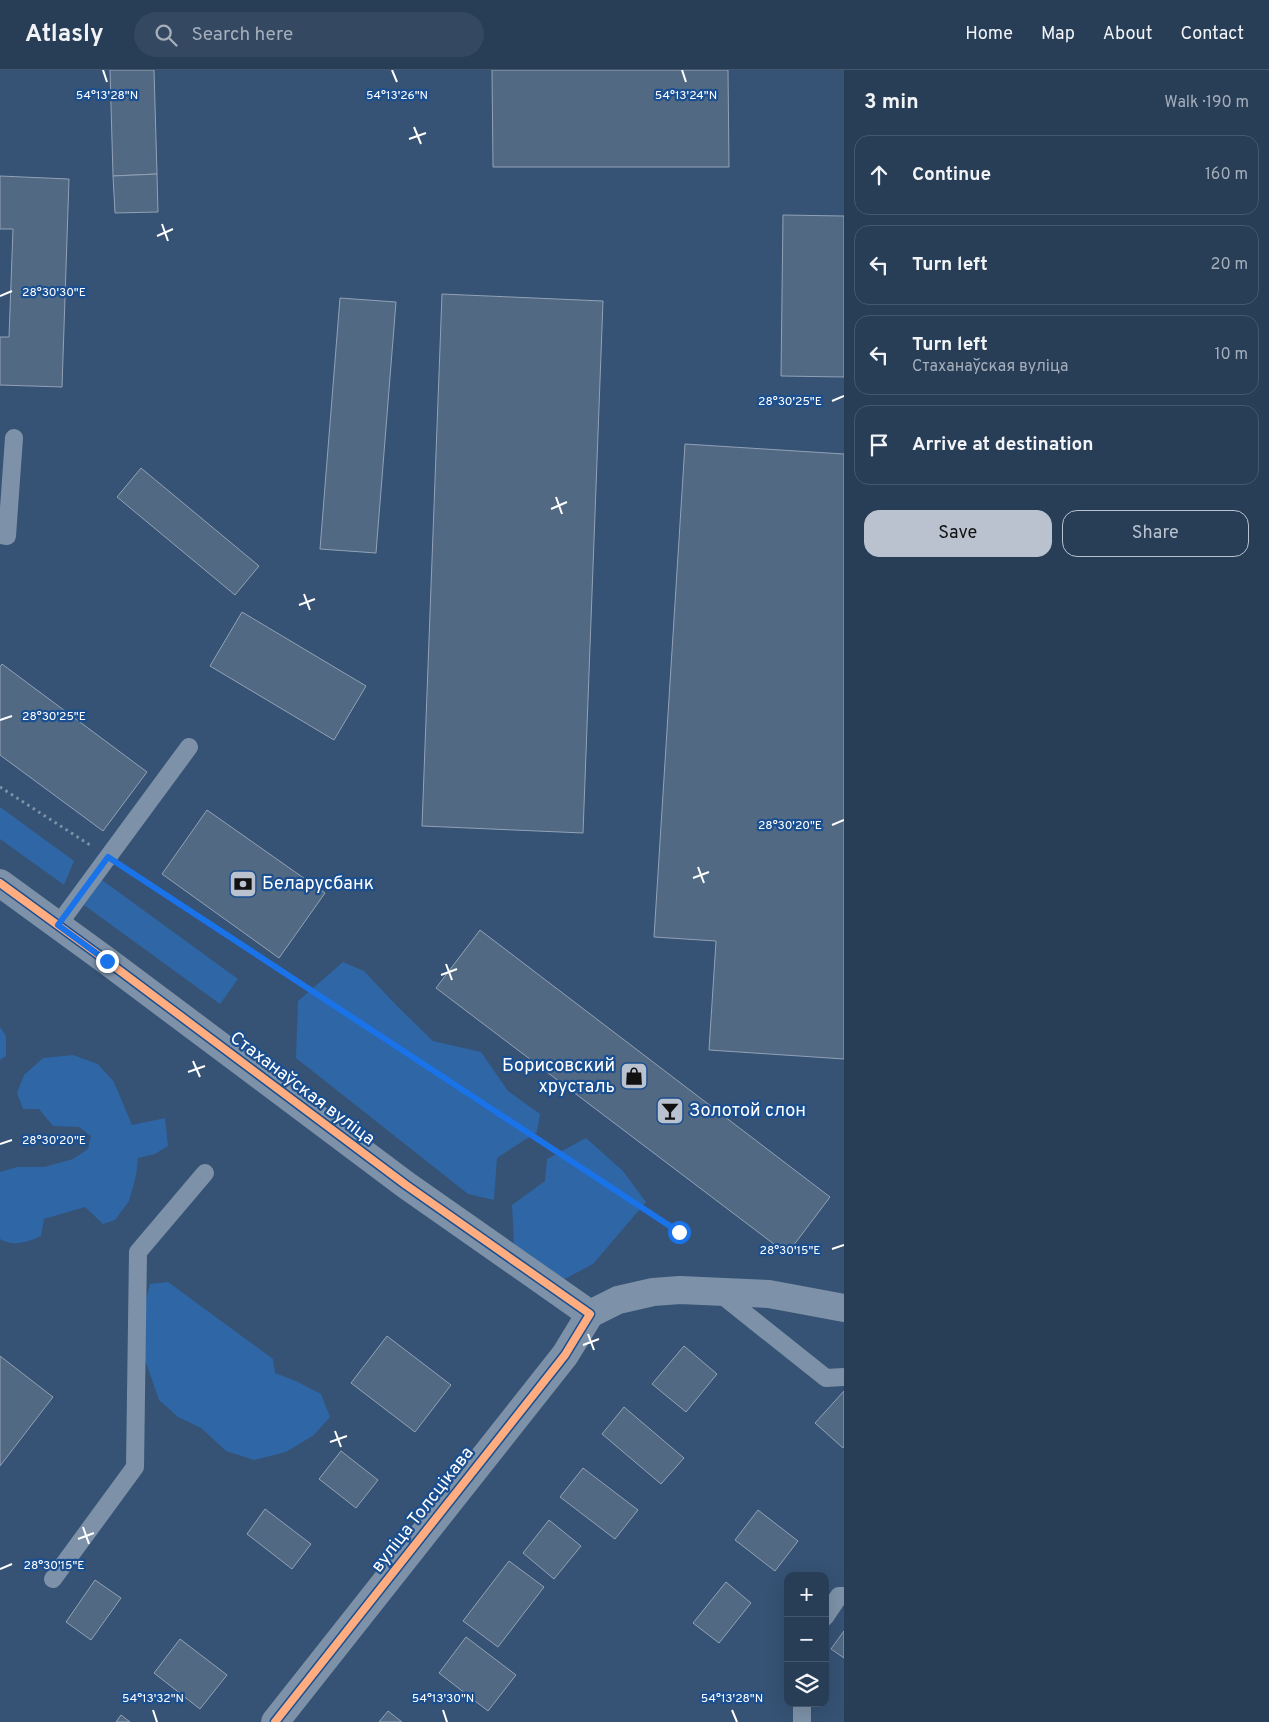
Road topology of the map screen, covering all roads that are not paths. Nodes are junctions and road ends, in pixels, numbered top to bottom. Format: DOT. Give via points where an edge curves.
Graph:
graph roads {
  1 [pos="14,438"];
  2 [pos="0,535"];
  3 [pos="189,747"];
  4 [pos="0,883"];
  5 [pos="58,925"];
  6 [pos="206,1173"];
  7 [pos="717,1292"];
  8 [pos="844,1308"];
  9 [pos="590,1314"];
  10 [pos="844,1376"];
  11 [pos="53,1579"];
  12 [pos="844,1596"];
  13 [pos="829,1610"];
  14 [pos="802,1707"];
  15 [pos="275,1722"];
  16 [pos="802,1722"];
  1 -- 2 [label="lane" via="8,536"];
  3 -- 5 [label="lane"];
  4 -- 5 [label="street, Стаханаўская вуліца"];
  5 -- 9 [label="street, Стаханаўская вуліца" via="406,1185"];
  6 -- 11 [label="lane" via="138,1252 136,1467"];
  7 -- 8 [label="street" via="769,1294"];
  7 -- 9 [label="street" via="653,1292 618,1300"];
  7 -- 10 [label="lane" via="826,1378"];
  9 -- 15 [label="street, вуліца Толсцікава" via="565,1354"];
  12 -- 13 [label="lane" via="839,1596"];
  14 -- 16 [label="lane"];
}
